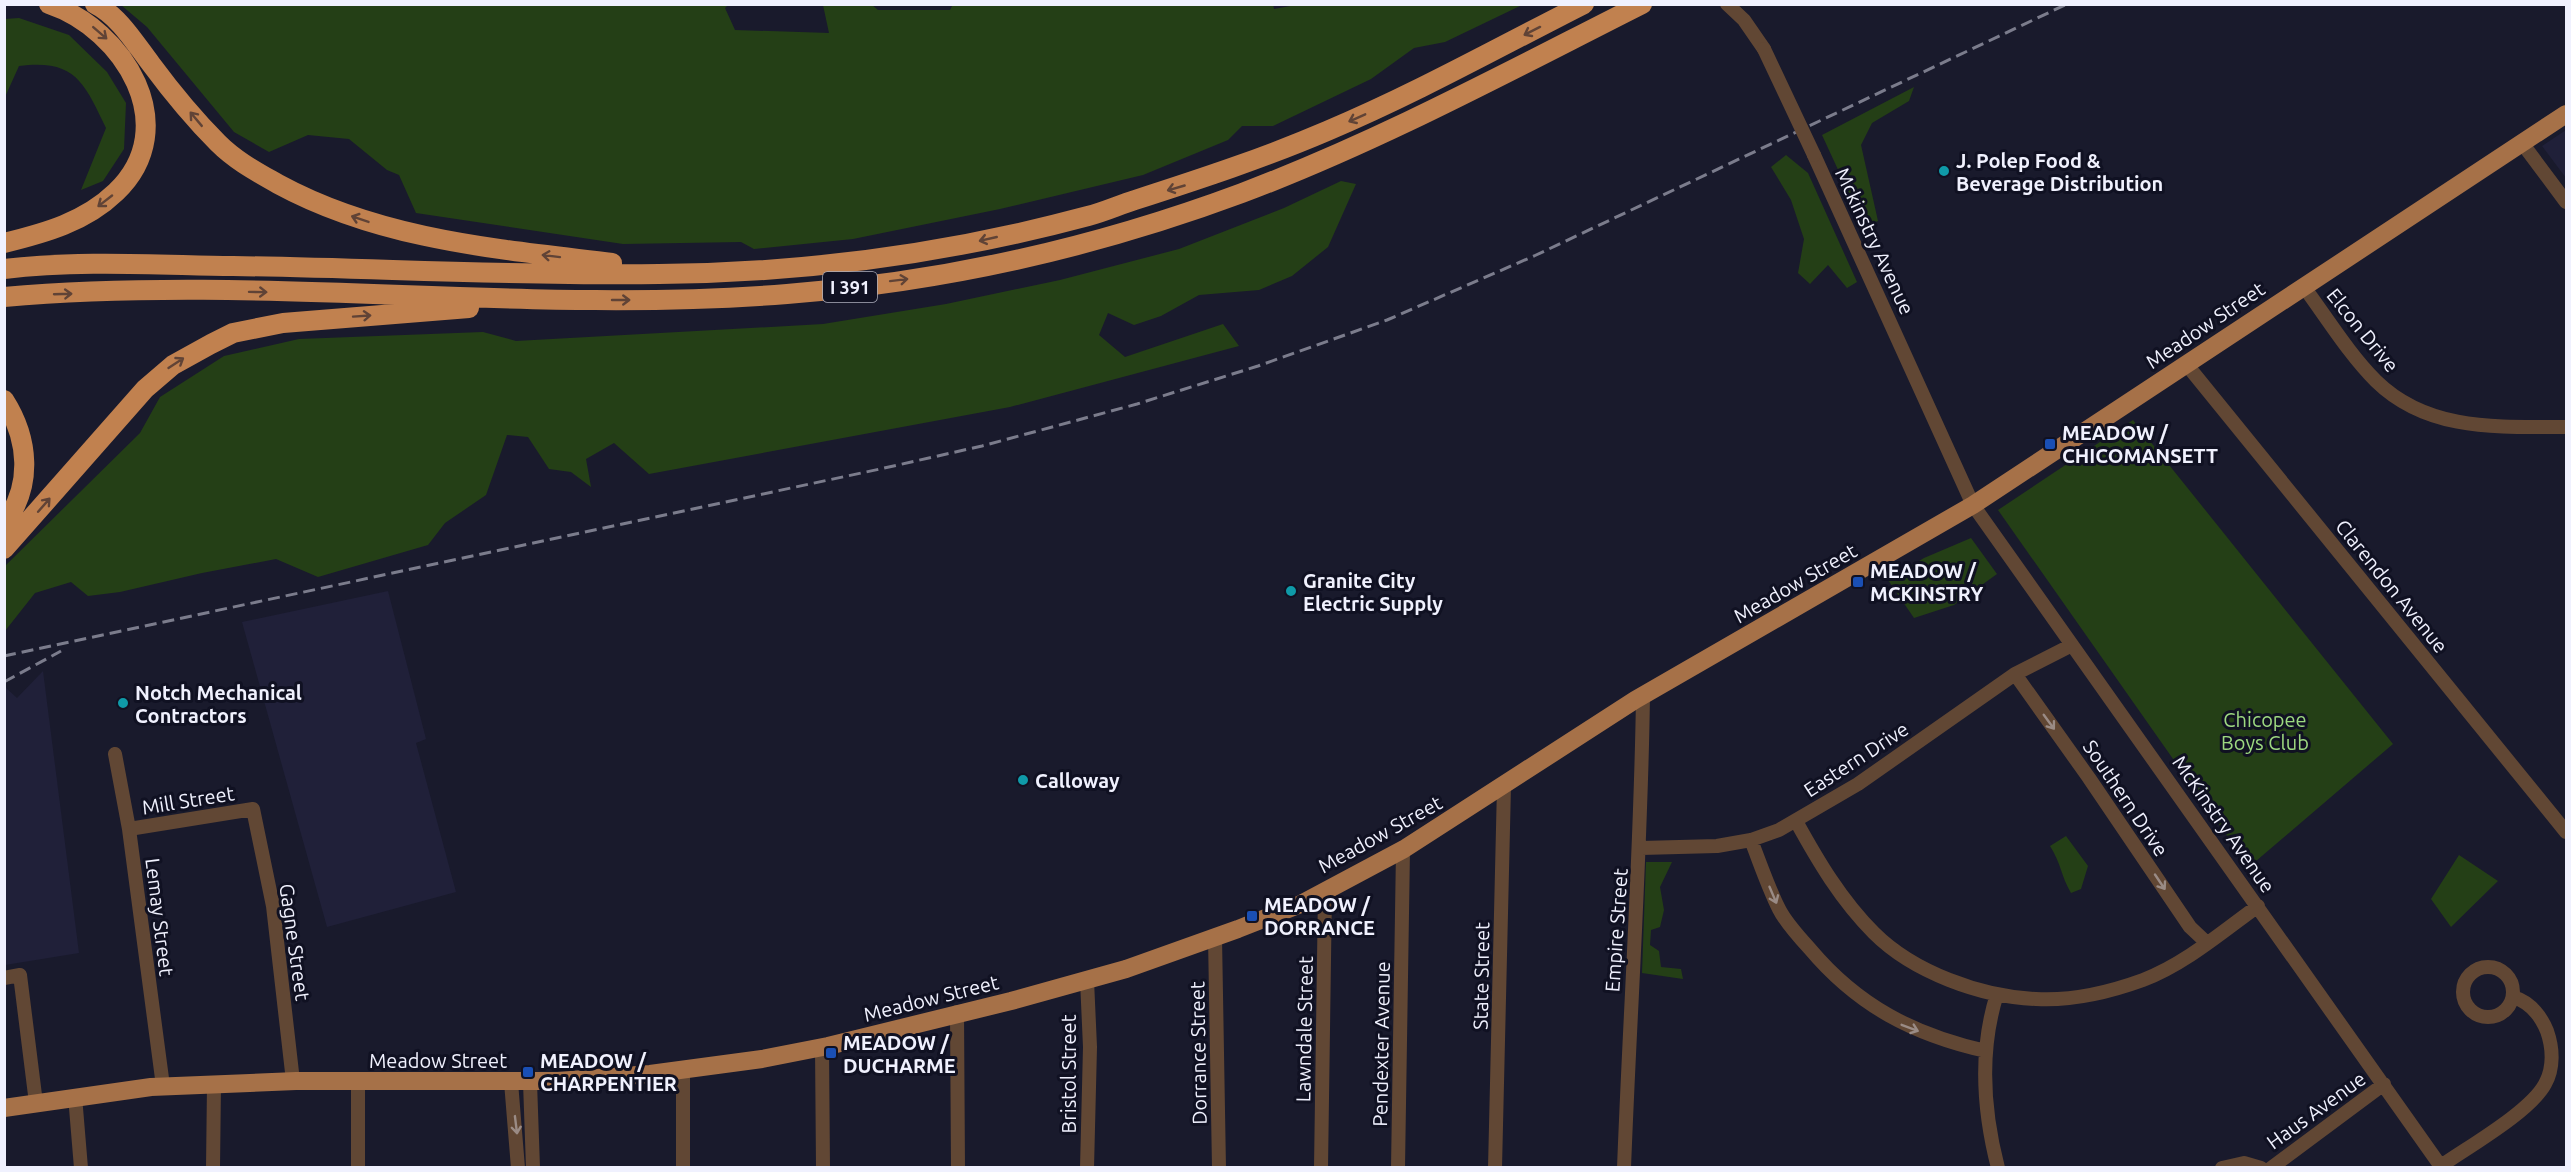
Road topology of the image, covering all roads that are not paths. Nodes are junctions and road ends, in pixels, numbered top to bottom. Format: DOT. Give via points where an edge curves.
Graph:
graph roads {
  1 [pos="49,4"];
  2 [pos="95,4"];
  3 [pos="1584,4"];
  4 [pos="1642,4"];
  5 [pos="1727,4"];
  6 [pos="2566,114"];
  7 [pos="2522,143"];
  8 [pos="2566,202"];
  9 [pos="4,243"];
  10 [pos="4,269"];
  11 [pos="692,273"];
  12 [pos="2304,287"];
  13 [pos="4,297"];
  14 [pos="594,300"];
  15 [pos="2187,365"];
  16 [pos="4,400"];
  17 [pos="2566,427"];
  18 [pos="1972,505"];
  19 [pos="4,524"];
  20 [pos="4,549"];
  21 [pos="2072,645"];
  22 [pos="2015,674"];
  23 [pos="1643,696"];
  24 [pos="115,754"];
  25 [pos="1504,786"];
  26 [pos="253,809"];
  27 [pos="1796,821"];
  28 [pos="129,829"];
  29 [pos="2566,832"];
  30 [pos="1751,840"];
  31 [pos="1641,848"];
  32 [pos="1403,850"];
  33 [pos="1325,891"];
  34 [pos="2258,906"];
  35 [pos="1215,937"];
  36 [pos="2207,943"];
  37 [pos="4,978"];
  38 [pos="1087,980"];
  39 [pos="1997,994"];
  40 [pos="2512,997"];
  41 [pos="957,1012"];
  42 [pos="822,1048"];
  43 [pos="1986,1051"];
  44 [pos="683,1070"];
  45 [pos="293,1081"];
  46 [pos="358,1082"];
  47 [pos="511,1082"];
  48 [pos="530,1082"];
  49 [pos="214,1084"];
  50 [pos="2384,1084"];
  51 [pos="163,1086"];
  52 [pos="75,1096"];
  53 [pos="36,1103"];
  54 [pos="4,1108"];
  55 [pos="81,1167"];
  56 [pos="213,1167"];
  57 [pos="358,1167"];
  58 [pos="518,1167"];
  59 [pos="533,1167"];
  60 [pos="683,1167"];
  61 [pos="823,1167"];
  62 [pos="958,1167"];
  63 [pos="1087,1167"];
  64 [pos="1219,1167"];
  65 [pos="1321,1167"];
  66 [pos="1398,1167"];
  67 [pos="1495,1167"];
  68 [pos="1624,1167"];
  69 [pos="1998,1167"];
  70 [pos="2222,1167"];
  71 [pos="2261,1167"];
  72 [pos="2271,1167"];
  73 [pos="2442,1167"];
  1 -- 9 [label="highway, one-way" via="87,22 122,57 140,93 144,137 128,178 97,208 58,229"];
  11 -- 2 [label="highway, one-way" via="431,238 369,223 307,200 228,153 177,97 133,39"];
  3 -- 11 [label="highway, I 391, one-way" via="1330,130 1191,184 1092,216 954,246 836,263"];
  14 -- 4 [label="highway, I 391, one-way" via="800,293 929,276 1113,236 1300,170"];
  5 -- 18 [label="street, Mckinstry Avenue, bridge" via="1764,49"];
  6 -- 7 [label="main road, Meadow Street"];
  7 -- 8 [label="street"];
  7 -- 12 [label="main road, Meadow Street"];
  10 -- 11 [label="highway, I 391" via="158,263 472,273"];
  12 -- 15 [label="main road, Meadow Street"];
  12 -- 17 [label="street, Elcon Drive" via="2370,374 2411,407 2433,417 2468,424"];
  13 -- 14 [label="highway, I 391, one-way" via="214,291"];
  20 -- 14 [label="highway, one-way" via="145,389 172,364 233,333 258,326 341,317"];
  15 -- 18 [label="main road, Meadow Street"];
  15 -- 29 [label="street, Clarendon Avenue"];
  16 -- 19 [label="highway" via="19,428 25,458 19,498"];
  18 -- 21 [label="street, McKinstry Avenue"];
  18 -- 23 [label="main road, Meadow Street"];
  21 -- 22 [label="street, Eastern Drive"];
  21 -- 34 [label="street, McKinstry Avenue"];
  22 -- 27 [label="street, Eastern Drive" via="1865,779"];
  22 -- 36 [label="street, Southern Drive, one-way" via="2190,927"];
  23 -- 25 [label="main road, Meadow Street"];
  23 -- 31 [label="street, Empire Street"];
  24 -- 28 [label="street, Lemay Street"];
  25 -- 32 [label="main road, Meadow Street"];
  25 -- 67 [label="street, State Street"];
  26 -- 28 [label="street, Mill Street"];
  26 -- 45 [label="street, Gagne Street" via="273,906"];
  27 -- 30 [label="street, Eastern Drive"];
  27 -- 39 [label="street" via="1826,874 1876,935 1931,970"];
  28 -- 51 [label="street, Lemay Street"];
  30 -- 31 [label="street, Eastern Drive" via="1687,848"];
  30 -- 43 [label="street, one-way" via="1780,911 1822,964 1846,987 1900,1024"];
  31 -- 68 [label="street, Empire Street"];
  32 -- 33 [label="main road, Meadow Street"];
  32 -- 66 [label="street, Pendexter Avenue"];
  33 -- 35 [label="main road, Meadow Street"];
  33 -- 65 [label="street, Lawndale Street"];
  34 -- 36 [label="street"];
  34 -- 50 [label="street, McKinstry Avenue"];
  35 -- 38 [label="main road, Meadow Street"];
  35 -- 64 [label="street, Dorrance Street"];
  36 -- 39 [label="street" via="2144,979 2089,994 2036,999"];
  37 -- 53 [label="street" via="20,975"];
  38 -- 41 [label="main road, Meadow Street"];
  38 -- 63 [label="street, Bristol Street" via="1090,1047"];
  39 -- 43 [label="street"];
  40 -- 73 [label="street" via="2531,1006 2546,1027 2552,1056 2546,1083 2520,1111"];
  41 -- 42 [label="main road, Meadow Street"];
  41 -- 62 [label="street"];
  42 -- 44 [label="main road, Meadow Street"];
  42 -- 61 [label="street"];
  43 -- 69 [label="street" via="1988,1127"];
  44 -- 48 [label="main road, Meadow Street"];
  44 -- 60 [label="street"];
  45 -- 46 [label="main road, Meadow Street"];
  45 -- 49 [label="main road, Meadow Street"];
  46 -- 47 [label="main road, Meadow Street"];
  46 -- 57 [label="street"];
  47 -- 48 [label="main road, Meadow Street"];
  47 -- 58 [label="street, one-way"];
  48 -- 59 [label="street"];
  49 -- 51 [label="main road, Meadow Street"];
  49 -- 56 [label="street"];
  50 -- 72 [label="street, Haus Avenue"];
  50 -- 73 [label="street, McKinstry Avenue"];
  51 -- 52 [label="main road, Meadow Street"];
  52 -- 53 [label="main road, Meadow Street"];
  52 -- 55 [label="street"];
  53 -- 54 [label="main road, Meadow Street"];
  70 -- 71 [label="street, Haus Avenue" via="2244,1163"];
}
